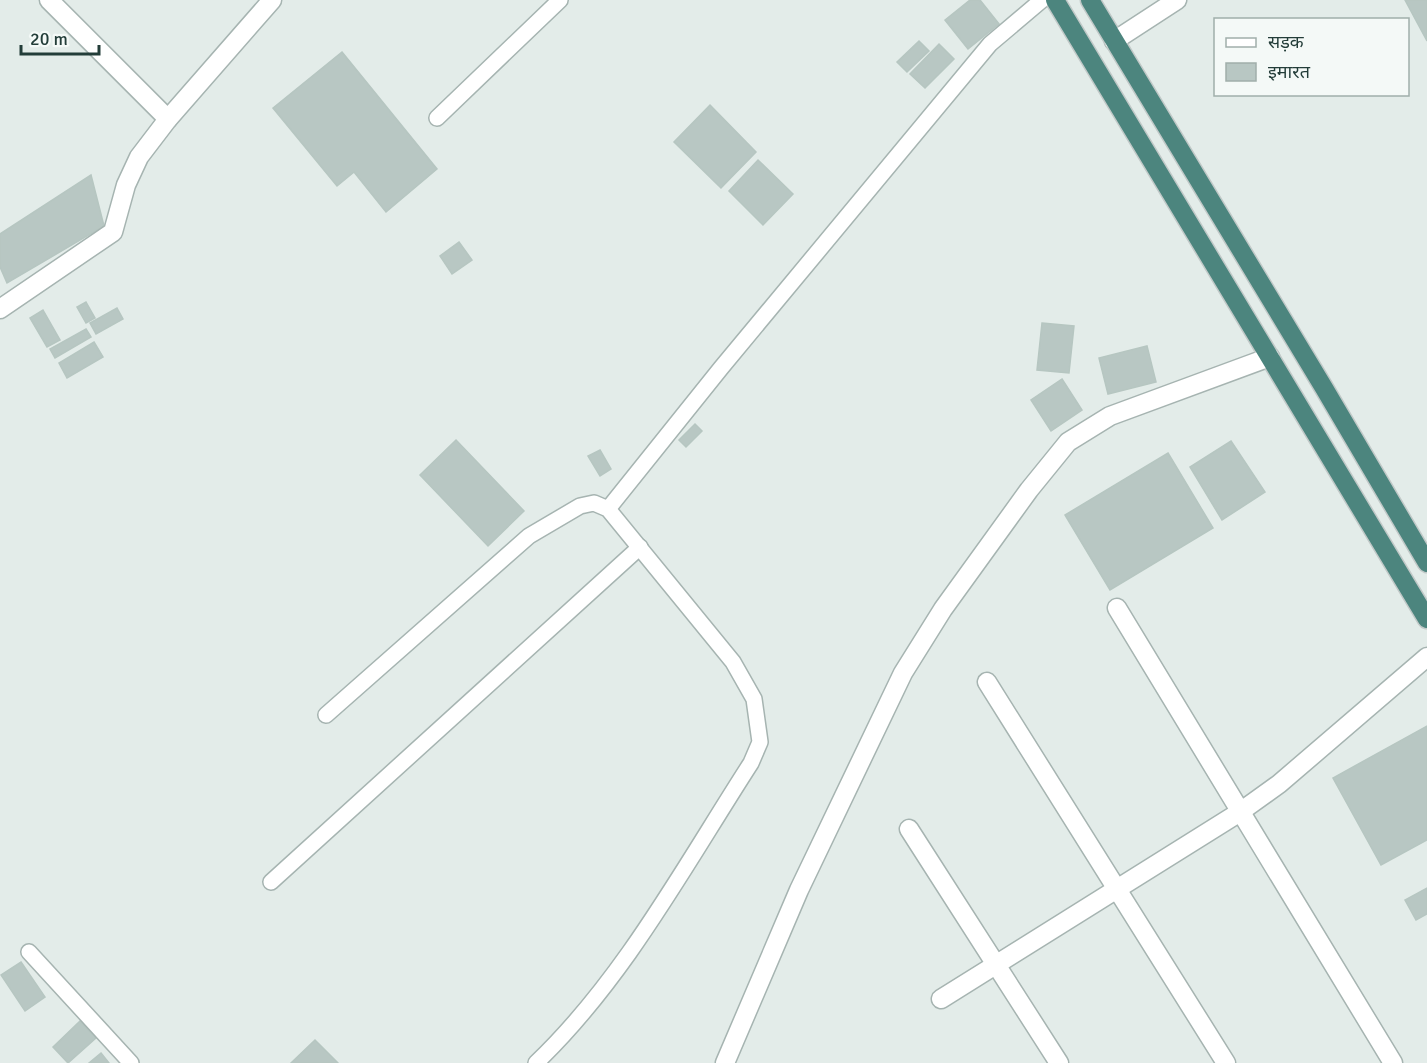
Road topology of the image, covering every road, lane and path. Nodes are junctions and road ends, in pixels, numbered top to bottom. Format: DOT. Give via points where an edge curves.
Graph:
graph roads {
  1 [pos="49,0"];
  2 [pos="273,0"];
  3 [pos="560,0"];
  4 [pos="1042,0"];
  5 [pos="1055,0"];
  6 [pos="1090,0"];
  7 [pos="1177,0"];
  8 [pos="1114,41"];
  9 [pos="437,118"];
  10 [pos="168,119"];
  11 [pos="0,309"];
  12 [pos="1269,357"];
  13 [pos="608,508"];
  14 [pos="640,548"];
  15 [pos="1427,563"];
  16 [pos="1117,608"];
  17 [pos="1427,619"];
  18 [pos="1427,657"];
  19 [pos="987,682"];
  20 [pos="326,715"];
  21 [pos="1240,812"];
  22 [pos="909,829"];
  23 [pos="271,882"];
  24 [pos="1117,889"];
  25 [pos="29,952"];
  26 [pos="995,965"];
  27 [pos="941,999"];
  28 [pos="131,1063"];
  29 [pos="536,1063"];
  30 [pos="725,1063"];
  31 [pos="1059,1063"];
  32 [pos="1226,1063"];
  33 [pos="1393,1063"];
  1 -- 10 [label="street"];
  2 -- 10 [label="street"];
  3 -- 9 [label="lane"];
  4 -- 13 [label="lane" via="990,44"];
  5 -- 12 [label="highway"];
  6 -- 8 [label="highway"];
  7 -- 8 [label="street"];
  8 -- 15 [label="highway"];
  10 -- 11 [label="street" via="139,157 126,185 113,232"];
  12 -- 17 [label="highway"];
  12 -- 30 [label="street" via="1110,416 1068,442 1029,490 942,609 903,673 795,901"];
  13 -- 14 [label="lane"];
  13 -- 20 [label="lane" via="594,503 580,506 529,536"];
  14 -- 23 [label="lane"];
  14 -- 29 [label="lane" via="733,662 754,699 760,742 751,763 607,986"];
  16 -- 21 [label="street"];
  18 -- 21 [label="street" via="1279,784"];
  19 -- 24 [label="street"];
  21 -- 24 [label="street"];
  21 -- 33 [label="street"];
  22 -- 26 [label="street"];
  24 -- 26 [label="street"];
  24 -- 32 [label="street"];
  25 -- 28 [label="lane"];
  26 -- 27 [label="street"];
  26 -- 31 [label="street"];
}
